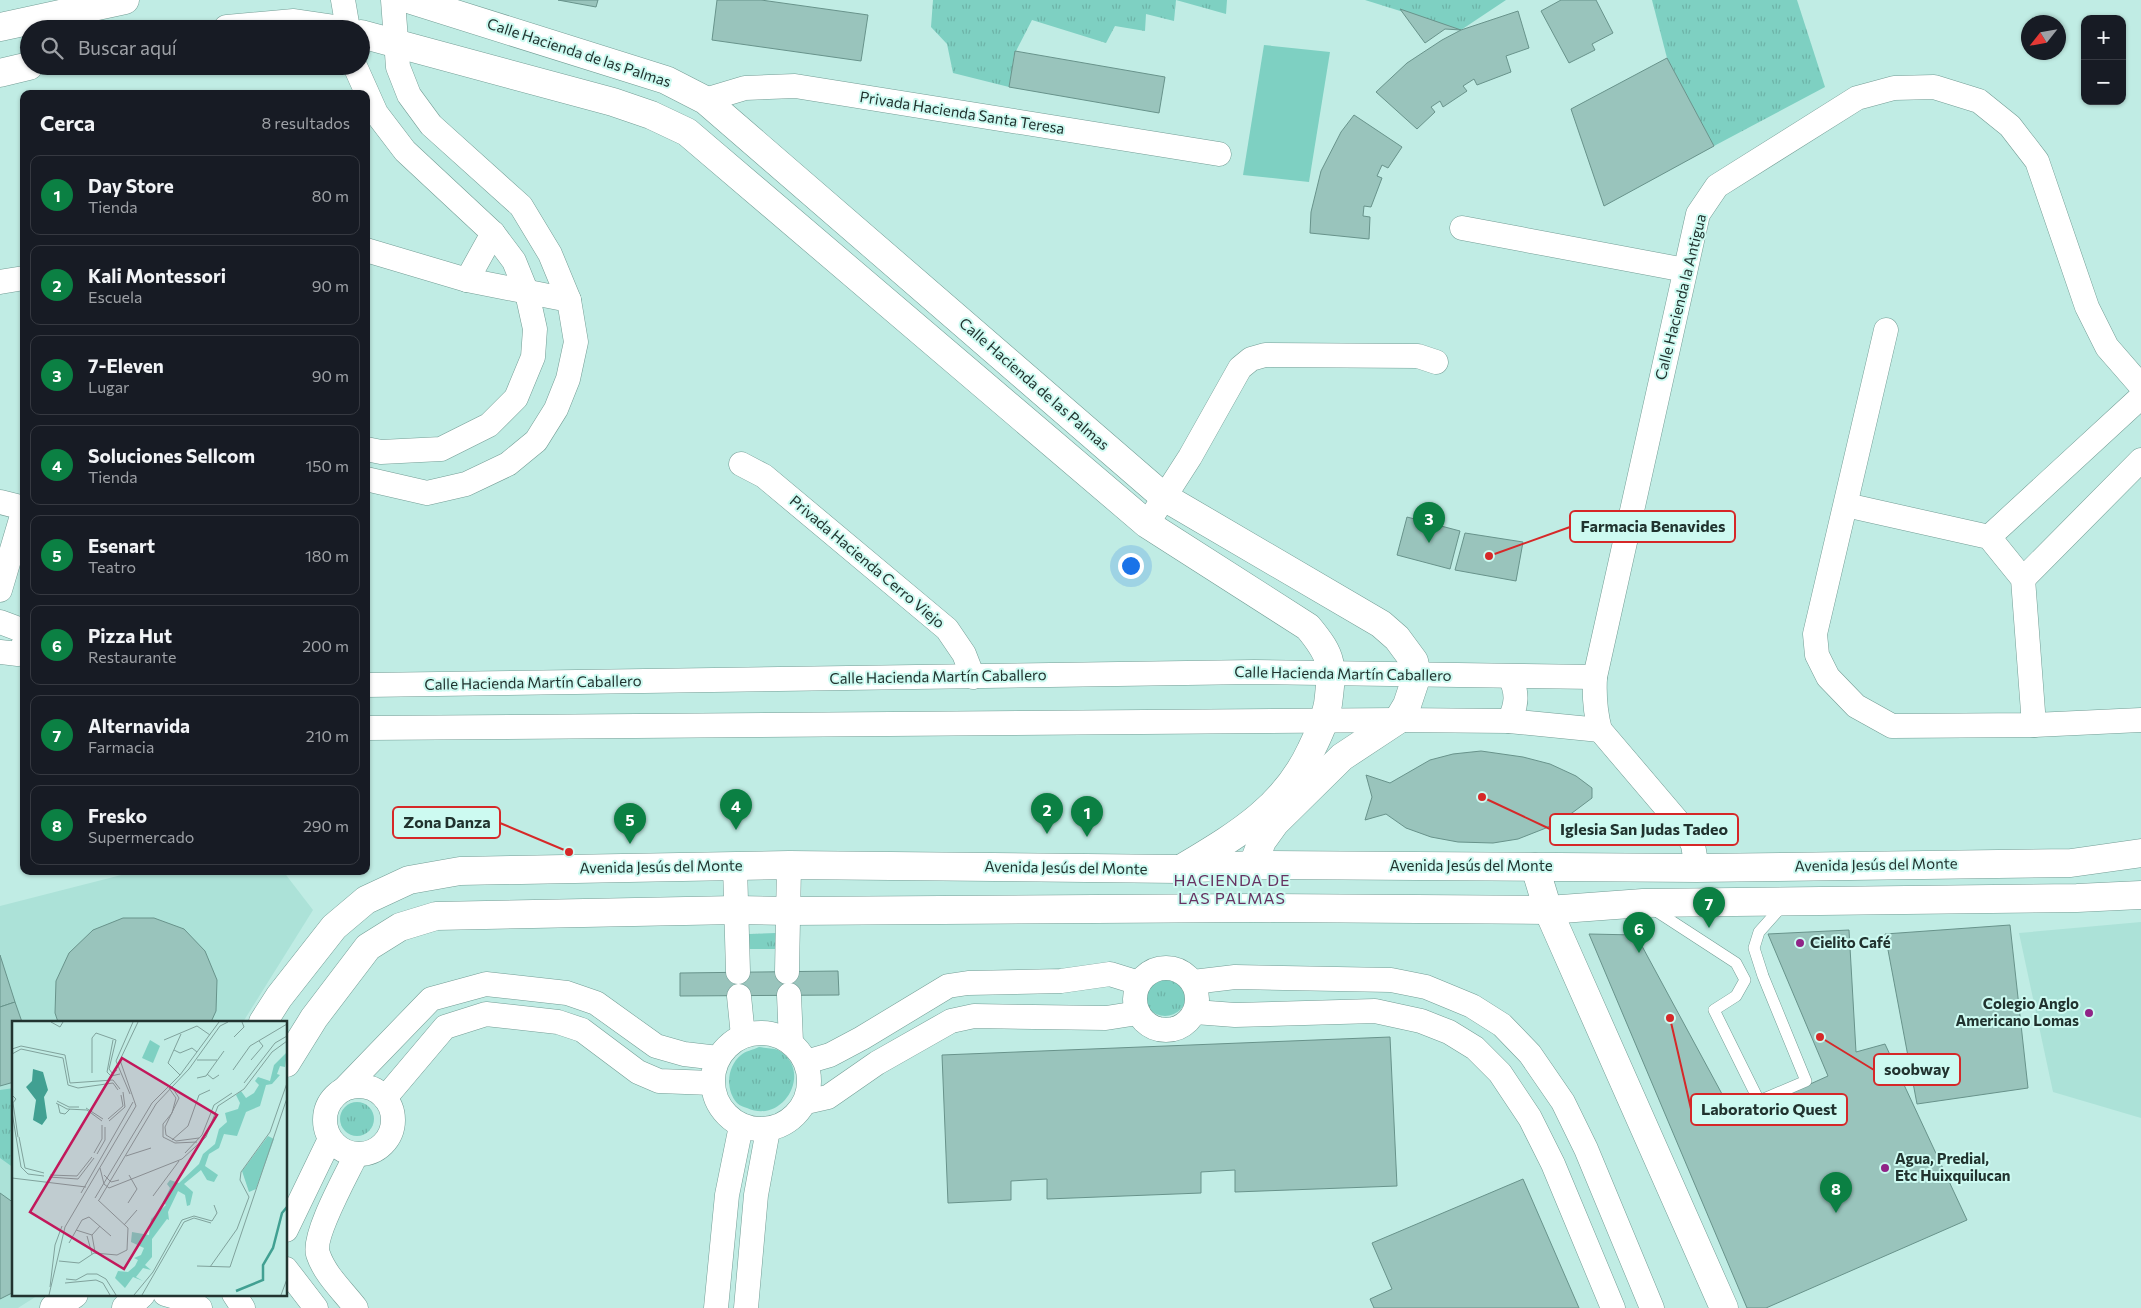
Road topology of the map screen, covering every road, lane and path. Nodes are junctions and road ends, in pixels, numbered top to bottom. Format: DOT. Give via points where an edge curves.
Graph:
graph roads {
  1 [pos="125,0"];
  2 [pos="343,0"];
  3 [pos="393,0"];
  4 [pos="411,0"];
  5 [pos="29,20"];
  6 [pos="346,20"];
  7 [pos="20,22"];
  8 [pos="0,26"];
  9 [pos="370,36"];
  10 [pos="395,43"];
  11 [pos="20,68"];
  12 [pos="0,73"];
  13 [pos="359,75"];
  14 [pos="366,90"];
  15 [pos="370,100"];
  16 [pos="705,100"];
  17 [pos="431,125"];
  18 [pos="451,144"];
  19 [pos="405,151"];
  20 [pos="1220,154"];
  21 [pos="429,172"];
  22 [pos="1462,228"];
  23 [pos="493,233"];
  24 [pos="370,251"];
  25 [pos="886,256"];
  26 [pos="1685,270"];
  27 [pos="20,279"];
  28 [pos="467,280"];
  29 [pos="0,282"];
  30 [pos="862,283"];
  31 [pos="527,293"];
  32 [pos="569,300"];
  33 [pos="1886,330"];
  34 [pos="1436,362"];
  35 [pos="2141,386"];
  36 [pos="2141,397"];
  37 [pos="370,450"];
  38 [pos="2141,460"];
  39 [pos="741,464"];
  40 [pos="370,480"];
  41 [pos="1164,497"];
  42 [pos="0,502"];
  43 [pos="1846,505"];
  44 [pos="20,508"];
  45 [pos="20,522"];
  46 [pos="1147,524"];
  47 [pos="1988,537"];
  48 [pos="2024,578"];
  49 [pos="0,590"];
  50 [pos="0,622"];
  51 [pos="20,630"];
  52 [pos="20,651"];
  53 [pos="0,652"];
  54 [pos="0,662"];
  55 [pos="20,667"];
  56 [pos="1332,673"];
  57 [pos="1416,675"];
  58 [pos="973,677"];
  59 [pos="1510,677"];
  60 [pos="1595,677"];
  61 [pos="370,685"];
  62 [pos="1398,720"];
  63 [pos="2141,720"];
  64 [pos="1509,721"];
  65 [pos="1325,722"];
  66 [pos="2034,725"];
  67 [pos="370,728"];
  68 [pos="1600,730"];
  69 [pos="2141,853"];
  70 [pos="1253,864"];
  71 [pos="789,865"];
  72 [pos="735,866"];
  73 [pos="1535,867"];
  74 [pos="1697,868"];
  75 [pos="1179,869"];
  76 [pos="2141,894"];
  77 [pos="1787,901"];
  78 [pos="1643,903"];
  79 [pos="736,910"];
  80 [pos="1548,910"];
  81 [pos="789,911"];
  82 [pos="738,972"];
  83 [pos="788,972"];
  84 [pos="1193,982"];
  85 [pos="1139,983"];
  86 [pos="789,995"];
  87 [pos="739,996"];
  88 [pos="1195,1012"];
  89 [pos="1138,1013"];
  90 [pos="264,1021"];
  91 [pos="743,1036"];
  92 [pos="791,1042"];
  93 [pos="718,1058"];
  94 [pos="288,1060"];
  95 [pos="806,1062"];
  96 [pos="712,1083"];
  97 [pos="344,1089"];
  98 [pos="385,1098"];
  99 [pos="806,1102"];
  100 [pos="741,1126"];
  101 [pos="768,1130"];
  102 [pos="330,1138"];
  103 [pos="356,1154"];
  104 [pos="288,1226"];
  105 [pos="288,1272"];
  106 [pos="71,1296"];
  107 [pos="139,1296"];
  108 [pos="171,1296"];
  109 [pos="235,1296"];
  110 [pos="54,1308"];
  111 [pos="126,1308"];
  112 [pos="200,1308"];
  113 [pos="242,1308"];
  114 [pos="316,1308"];
  115 [pos="356,1308"];
  116 [pos="716,1308"];
  117 [pos="746,1308"];
  118 [pos="1613,1308"];
  119 [pos="1652,1308"];
  120 [pos="1724,1308"];
  1 -- 5 [label="main road"];
  2 -- 6 [label="street"];
  3 -- 10 [label="street"];
  4 -- 16 [label="main road, Calle Hacienda de las Palmas" via="628,67 666,80"];
  7 -- 8 [label="main road"];
  9 -- 10 [label="main road"];
  10 -- 17 [label="street" via="398,67 409,95"];
  10 -- 30 [label="main road" via="613,102 687,132"];
  11 -- 12 [label="main road"];
  13 -- 14 [label="street"];
  15 -- 19 [label="street" via="376,113"];
  16 -- 20 [label="street, Privada Hacienda Santa Teresa" via="745,88 795,86"];
  16 -- 25 [label="main road, Calle Hacienda de las Palmas"];
  17 -- 18 [label="street"];
  17 -- 19 [label="street"];
  18 -- 21 [label="street"];
  18 -- 32 [label="street" via="520,206 550,254"];
  19 -- 21 [label="street"];
  21 -- 23 [label="street"];
  22 -- 26 [label="street"];
  23 -- 28 [label="street"];
  23 -- 31 [label="street" via="514,261"];
  24 -- 28 [label="street"];
  25 -- 30 [label="main road"];
  25 -- 41 [label="main road, Calle Hacienda de las Palmas"];
  26 -- 35 [label="street, Calle Hacienda la Antigua" via="1698,214 1717,186 1857,98 1894,88 1934,87 1979,101 2010,126 2037,161 2087,307 2107,347"];
  26 -- 60 [label="street, Calle Hacienda la Antigua"];
  27 -- 29 [label="street"];
  28 -- 31 [label="street"];
  30 -- 46 [label="main road"];
  31 -- 32 [label="street"];
  31 -- 37 [label="street" via="535,329 533,357 516,398 489,426 442,449"];
  32 -- 40 [label="street" via="576,342 568,379 556,409 536,442 508,464 466,484 427,493"];
  33 -- 43 [label="street"];
  34 -- 41 [label="street" via="1418,356 1265,355 1250,359 1240,368"];
  36 -- 47 [label="street"];
  38 -- 48 [label="street"];
  39 -- 58 [label="street, Privada Hacienda Cerro Viejo" via="764,476 947,629 964,654"];
  41 -- 46 [label="street"];
  41 -- 57 [label="main road, Calle Hacienda de las Palmas" via="1381,624 1407,650 1414,661"];
  42 -- 44 [label="street"];
  43 -- 47 [label="street"];
  43 -- 66 [label="street" via="1815,634 1817,655 1828,677 1856,706 1892,726"];
  45 -- 49 [label="street"];
  46 -- 56 [label="main road" via="1308,627 1322,643"];
  47 -- 48 [label="street"];
  48 -- 66 [label="street"];
  50 -- 51 [label="street"];
  52 -- 53 [label="street" via="18,654"];
  54 -- 55 [label="street"];
  56 -- 57 [label="street, Calle Hacienda Martín Caballero"];
  56 -- 58 [label="street, Calle Hacienda Martín Caballero"];
  56 -- 65 [label="main road"];
  57 -- 59 [label="street, Calle Hacienda Martín Caballero"];
  57 -- 62 [label="main road" via="1407,705"];
  58 -- 61 [label="street, Calle Hacienda Martín Caballero"];
  59 -- 60 [label="street, Calle Hacienda Martín Caballero"];
  59 -- 64 [label="street" via="1517,700"];
  60 -- 68 [label="street, Calle Hacienda la Antigua"];
  62 -- 64 [label="street"];
  62 -- 65 [label="street"];
  62 -- 70 [label="main road" via="1342,757 1275,823 1262,841"];
  63 -- 66 [label="street"];
  64 -- 68 [label="street"];
  65 -- 67 [label="street"];
  65 -- 75 [label="main road" via="1298,776 1282,796 1235,836"];
  68 -- 74 [label="street" via="1686,831 1693,845"];
  69 -- 74 [label="main road, Avenida Jesús del Monte" via="2071,863"];
  70 -- 73 [label="main road, Avenida Jesús del Monte"];
  70 -- 75 [label="main road, Avenida Jesús del Monte"];
  71 -- 72 [label="main road, Avenida Jesús del Monte"];
  71 -- 75 [label="main road, Avenida Jesús del Monte"];
  71 -- 81 [label="street"];
  72 -- 79 [label="street"];
  72 -- 90 [label="main road, Avenida Jesús del Monte" via="460,871 409,880 366,900 334,927"];
  73 -- 74 [label="main road, Avenida Jesús del Monte"];
  73 -- 80 [label="main road"];
  76 -- 77 [label="main road" via="2077,898"];
  77 -- 78 [label="main road"];
  77 -- 78 [label="lane" via="1759,932 1754,948 1806,1081 1759,1101 1714,1010 1736,996 1745,980 1736,964"];
  78 -- 80 [label="main road"];
  79 -- 81 [label="main road"];
  79 -- 82 [label="street"];
  79 -- 94 [label="main road" via="436,916 400,927 368,947 314,1018"];
  80 -- 81 [label="main road"];
  80 -- 120 [label="main road"];
  81 -- 83 [label="street"];
  84 -- 85 [label="street" via="1184,972 1159,968"];
  84 -- 88 [label="street" via="1198,998"];
  84 -- 119 [label="street" via="1235,977 1392,980 1426,987 1472,1006 1502,1025 1530,1054 1563,1102"];
  85 -- 89 [label="street" via="1136,993"];
  85 -- 95 [label="street" via="1110,974 1061,981 948,986 862,1038 830,1055"];
  86 -- 92 [label="street"];
  87 -- 91 [label="street"];
  88 -- 89 [label="street" via="1178,1028 1163,1030 1148,1024"];
  88 -- 118 [label="street" via="1235,1015 1375,1011 1421,1021 1449,1032 1475,1048 1500,1073 1530,1118 1553,1164"];
  89 -- 99 [label="street" via="1106,1018 974,1016 951,1021 876,1063 828,1097"];
  91 -- 92 [label="street" via="768,1032"];
  91 -- 93 [label="street" via="728,1045"];
  92 -- 95 [label="street"];
  93 -- 96 [label="street"];
  93 -- 97 [label="street" via="684,1054 656,1046 596,1003 567,993 486,984 432,999"];
  95 -- 99 [label="street" via="810,1082"];
  96 -- 98 [label="street" via="660,1081 638,1072 582,1030 558,1022 486,1014 445,1028"];
  96 -- 100 [label="street" via="721,1109"];
  97 -- 98 [label="street" via="358,1086 373,1089"];
  97 -- 102 [label="street" via="330,1102 325,1120"];
  98 -- 103 [label="street" via="393,1116 390,1136 376,1150"];
  99 -- 101 [label="street" via="791,1121"];
  100 -- 101 [label="street"];
  100 -- 116 [label="street" via="727,1195"];
  101 -- 117 [label="street" via="756,1195"];
  102 -- 103 [label="street" via="346,1152"];
  102 -- 104 [label="street"];
  103 -- 115 [label="street" via="319,1234 317,1252 325,1269"];
  105 -- 114 [label="street"];
  106 -- 110 [label="main road"];
  107 -- 111 [label="main road"];
  108 -- 112 [label="street"];
  109 -- 113 [label="street"];
}
